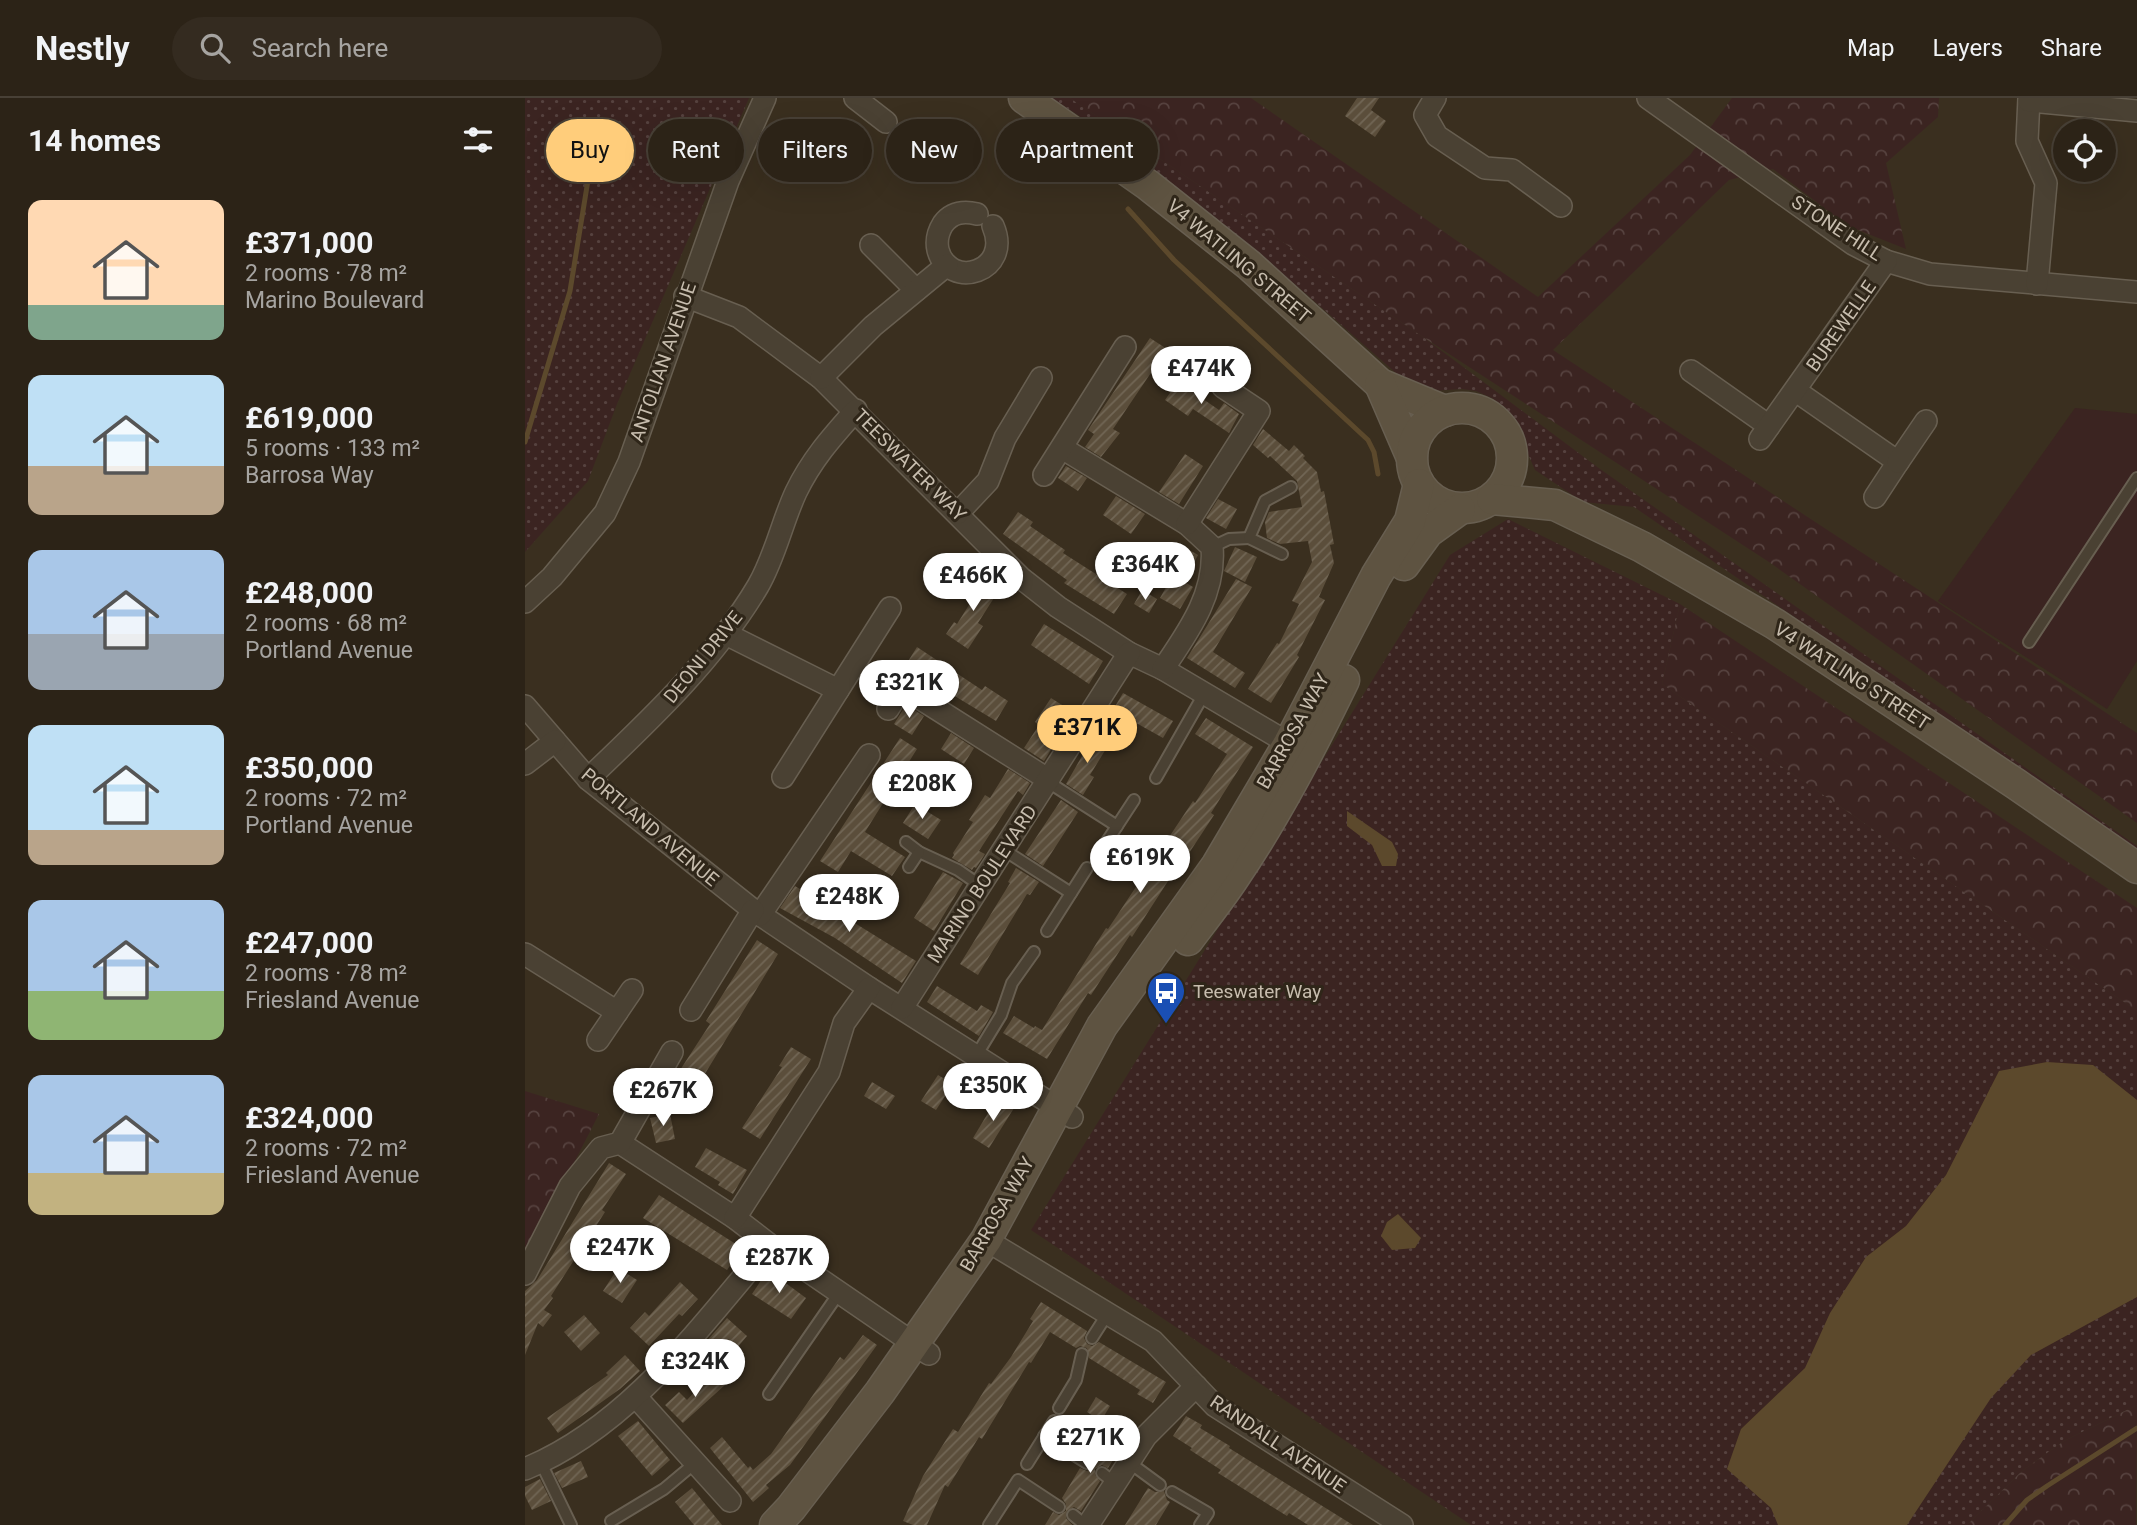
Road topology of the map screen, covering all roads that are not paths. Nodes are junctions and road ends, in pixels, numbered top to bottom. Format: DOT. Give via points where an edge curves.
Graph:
graph roads {
  1 [pos="765,98"];
  2 [pos="855,98"];
  3 [pos="1024,98"];
  4 [pos="1435,98"];
  5 [pos="1648,98"];
  6 [pos="2029,99"];
  7 [pos="2137,111"];
  8 [pos="886,122"];
  9 [pos="1561,206"];
  10 [pos="871,245"];
  11 [pos="1886,261"];
  12 [pos="947,264"];
  13 [pos="2037,284"];
  14 [pos="916,290"];
  15 [pos="2137,292"];
  16 [pos="685,296"];
  17 [pos="1125,347"];
  18 [pos="1691,371"];
  19 [pos="821,378"];
  20 [pos="1041,378"];
  21 [pos="1380,384"];
  22 [pos="1223,387"];
  23 [pos="1796,391"];
  24 [pos="856,410"];
  25 [pos="1445,411"];
  26 [pos="1926,421"];
  27 [pos="1062,448"];
  28 [pos="1512,453"];
  29 [pos="1898,461"];
  30 [pos="1415,471"];
  31 [pos="1044,475"];
  32 [pos="2137,478"];
  33 [pos="1291,487"];
  34 [pos="1875,497"];
  35 [pos="1492,499"];
  36 [pos="1555,505"];
  37 [pos="1460,509"];
  38 [pos="958,513"];
  39 [pos="1187,524"];
  40 [pos="1249,538"];
  41 [pos="1212,547"];
  42 [pos="1282,554"];
  43 [pos="525,603"];
  44 [pos="890,608"];
  45 [pos="726,634"];
  46 [pos="2029,642"];
  47 [pos="1129,653"];
  48 [pos="1163,669"];
  49 [pos="838,690"];
  50 [pos="1204,694"];
  51 [pos="525,706"];
  52 [pos="888,709"];
  53 [pos="555,741"];
  54 [pos="1298,749"];
  55 [pos="869,755"];
  56 [pos="525,764"];
  57 [pos="783,777"];
  58 [pos="1156,778"];
  59 [pos="588,779"];
  60 [pos="1049,781"];
  61 [pos="1134,800"];
  62 [pos="1117,826"];
  63 [pos="906,842"];
  64 [pos="1004,850"];
  65 [pos="919,852"];
  66 [pos="1100,852"];
  67 [pos="909,867"];
  68 [pos="1087,868"];
  69 [pos="2137,868"];
  70 [pos="981,886"];
  71 [pos="1071,893"];
  72 [pos="756,913"];
  73 [pos="1047,931"];
  74 [pos="1034,951"];
  75 [pos="525,954"];
  76 [pos="869,988"];
  77 [pos="632,990"];
  78 [pos="902,1008"];
  79 [pos="691,1010"];
  80 [pos="617,1012"];
  81 [pos="598,1040"];
  82 [pos="672,1052"];
  83 [pos="976,1056"];
  84 [pos="1064,1112"];
  85 [pos="620,1143"];
  86 [pos="735,1218"];
  87 [pos="994,1244"];
  88 [pos="770,1245"];
  89 [pos="525,1274"];
  90 [pos="839,1293"];
  91 [pos="1108,1313"];
  92 [pos="1092,1338"];
  93 [pos="921,1350"];
  94 [pos="1082,1354"];
  95 [pos="1196,1386"];
  96 [pos="769,1394"];
  97 [pos="636,1397"];
  98 [pos="1059,1408"];
  99 [pos="1054,1421"];
  100 [pos="1044,1436"];
  101 [pos="695,1463"];
  102 [pos="1087,1463"];
  103 [pos="1129,1463"];
  104 [pos="1027,1464"];
  105 [pos="533,1466"];
  106 [pos="1160,1485"];
  107 [pos="1172,1492"];
  108 [pos="730,1501"];
  109 [pos="1059,1507"];
  110 [pos="611,1521"];
  111 [pos="1082,1522"];
  112 [pos="1389,1522"];
  113 [pos="571,1525"];
  114 [pos="775,1525"];
  115 [pos="802,1525"];
  116 [pos="989,1525"];
  117 [pos="1200,1525"];
  1 -- 16 [label="street, ANTOLIAN AVENUE" via="727,181"];
  2 -- 8 [label="street"];
  3 -- 21 [label="street, V4 WATLING STREET" via="1148,185 1239,257"];
  4 -- 9 [label="street" via="1425,115 1437,136 1485,168 1511,170"];
  5 -- 11 [label="street, STONE HILL" via="1853,244"];
  6 -- 7 [label="street"];
  6 -- 13 [label="street" via="2027,141 2046,183"];
  10 -- 14 [label="street"];
  11 -- 13 [label="street, STONE HILL" via="1930,274"];
  11 -- 23 [label="street, BUREWELLE"];
  12 -- 12 [label="street" via="937,247 941,227 957,214 985,220 997,244 990,262 964,272"];
  12 -- 14 [label="street"];
  13 -- 15 [label="street, STONE HILL"];
  14 -- 19 [label="street"];
  16 -- 19 [label="street, TEESWATER WAY" via="740,317"];
  16 -- 43 [label="street, ANTOLIAN AVENUE" via="629,461 605,513"];
  17 -- 27 [label="street"];
  18 -- 23 [label="street, BUREWELLE" via="1765,433"];
  19 -- 24 [label="street, TEESWATER WAY"];
  20 -- 38 [label="street" via="1005,438 988,481"];
  21 -- 25 [label="street, V4 WATLING STREET"];
  21 -- 30 [label="street, V4 WATLING STREET"];
  22 -- 39 [label="street" via="1268,418"];
  23 -- 29 [label="street, BUREWELLE"];
  24 -- 38 [label="street, TEESWATER WAY"];
  24 -- 45 [label="street, DEONI DRIVE" via="818,453 796,492 759,584"];
  25 -- 28 [label="street" via="1470,408 1494,419"];
  25 -- 30 [label="street" via="1425,425 1413,446"];
  26 -- 29 [label="street"];
  27 -- 31 [label="street"];
  27 -- 39 [label="street"];
  28 -- 35 [label="street" via="1506,483"];
  28 -- 36 [label="street, V4 WATLING STREET"];
  29 -- 34 [label="street"];
  30 -- 37 [label="street" via="1437,502"];
  30 -- 54 [label="street, BARROSA WAY" via="1410,522 1376,576"];
  32 -- 46 [label="lane"];
  33 -- 40 [label="lane" via="1265,501"];
  35 -- 36 [label="street, V4 WATLING STREET"];
  35 -- 37 [label="street"];
  36 -- 69 [label="street, V4 WATLING STREET" via="1642,547 1776,624"];
  37 -- 54 [label="street, BARROSA WAY" via="1428,532 1394,578"];
  38 -- 47 [label="street, TEESWATER WAY" via="1021,578"];
  39 -- 41 [label="street"];
  40 -- 41 [label="lane" via="1229,539"];
  40 -- 42 [label="lane"];
  41 -- 48 [label="street" via="1214,564 1199,615"];
  44 -- 49 [label="street"];
  45 -- 49 [label="street"];
  45 -- 59 [label="street, DEONI DRIVE" via="657,713"];
  47 -- 48 [label="street, TEESWATER WAY"];
  47 -- 60 [label="street, MARINO BOULEVARD"];
  48 -- 50 [label="street, TEESWATER WAY"];
  49 -- 57 [label="street"];
  50 -- 54 [label="street, TEESWATER WAY"];
  50 -- 58 [label="lane"];
  51 -- 53 [label="street, PORTLAND AVENUE"];
  52 -- 60 [label="street" via="902,687"];
  53 -- 56 [label="street"];
  53 -- 59 [label="street, PORTLAND AVENUE"];
  54 -- 84 [label="street, BARROSA WAY" via="1102,1026"];
  55 -- 72 [label="street"];
  59 -- 72 [label="street, PORTLAND AVENUE"];
  60 -- 62 [label="lane"];
  60 -- 64 [label="street, MARINO BOULEVARD"];
  61 -- 62 [label="lane"];
  62 -- 66 [label="lane"];
  63 -- 65 [label="lane"];
  64 -- 70 [label="street, MARINO BOULEVARD"];
  64 -- 71 [label="lane"];
  65 -- 67 [label="lane"];
  65 -- 70 [label="lane"];
  68 -- 71 [label="lane"];
  70 -- 78 [label="street, MARINO BOULEVARD"];
  71 -- 73 [label="lane"];
  72 -- 76 [label="street, PORTLAND AVENUE"];
  72 -- 79 [label="street"];
  74 -- 83 [label="lane" via="1012,983 1001,1015"];
  75 -- 80 [label="street"];
  76 -- 78 [label="street, PORTLAND AVENUE"];
  76 -- 86 [label="street" via="844,1023 829,1072"];
  77 -- 80 [label="street"];
  78 -- 83 [label="street, PORTLAND AVENUE"];
  80 -- 81 [label="street"];
  82 -- 85 [label="street"];
  83 -- 84 [label="street, PORTLAND AVENUE"];
  84 -- 87 [label="street, BARROSA WAY"];
  85 -- 86 [label="street"];
  85 -- 89 [label="street" via="601,1148 570,1186"];
  86 -- 88 [label="street"];
  87 -- 91 [label="street, RANDALL AVENUE"];
  87 -- 93 [label="street, BARROSA WAY"];
  88 -- 90 [label="street"];
  88 -- 97 [label="street"];
  90 -- 93 [label="street"];
  90 -- 96 [label="lane"];
  91 -- 92 [label="lane"];
  91 -- 95 [label="street, RANDALL AVENUE" via="1153,1341"];
  93 -- 114 [label="street, BARROSA WAY"];
  93 -- 115 [label="street, BARROSA WAY" via="880,1424"];
  94 -- 98 [label="lane" via="1076,1380"];
  95 -- 103 [label="street" via="1146,1436"];
  95 -- 112 [label="street, RANDALL AVENUE" via="1215,1406"];
  97 -- 101 [label="street"];
  97 -- 105 [label="street" via="577,1441"];
  99 -- 100 [label="lane"];
  100 -- 102 [label="lane"];
  100 -- 104 [label="lane"];
  101 -- 108 [label="street"];
  101 -- 110 [label="lane" via="664,1489"];
  103 -- 106 [label="lane"];
  103 -- 111 [label="street" via="1109,1478"];
  105 -- 113 [label="lane"];
  107 -- 117 [label="lane" via="1208,1513"];
  109 -- 116 [label="lane" via="1018,1480"];
}
